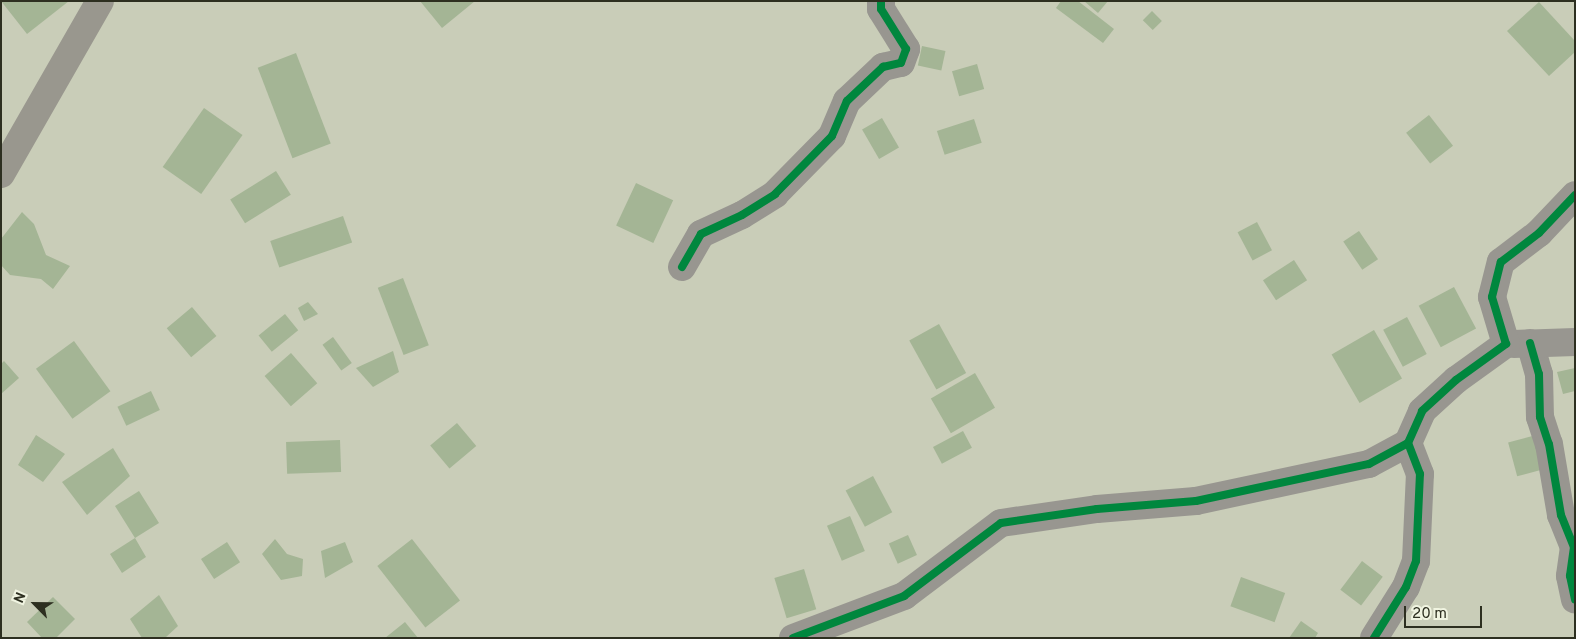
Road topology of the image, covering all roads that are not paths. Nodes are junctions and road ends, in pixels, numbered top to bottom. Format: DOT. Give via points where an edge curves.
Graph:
graph roads {
  1 [pos="100,1"];
  2 [pos="881,1"];
  3 [pos="1,174"];
  4 [pos="1575,195"];
  5 [pos="682,267"];
  6 [pos="1575,342"];
  7 [pos="1518,344"];
  8 [pos="1408,443"];
  9 [pos="1574,543"];
  10 [pos="1572,608"];
  11 [pos="793,638"];
  12 [pos="1374,638"];
  1 -- 3 [label="main road"];
  2 -- 5 [label="street" via="881,9 906,49 901,63 883,67 847,102 832,136 775,194 742,215 701,234"];
  4 -- 7 [label="street" via="1539,233 1501,262 1492,298"];
  6 -- 7 [label="street"];
  7 -- 8 [label="street" via="1456,380 1422,410"];
  7 -- 9 [label="street" via="1540,374 1540,418 1549,444 1561,515"];
  8 -- 11 [label="street" via="1369,464 1196,501 1097,509 1001,523 904,596"];
  8 -- 12 [label="street" via="1420,474 1416,561 1406,587"];
  9 -- 10 [label="street" via="1570,576"];
}
